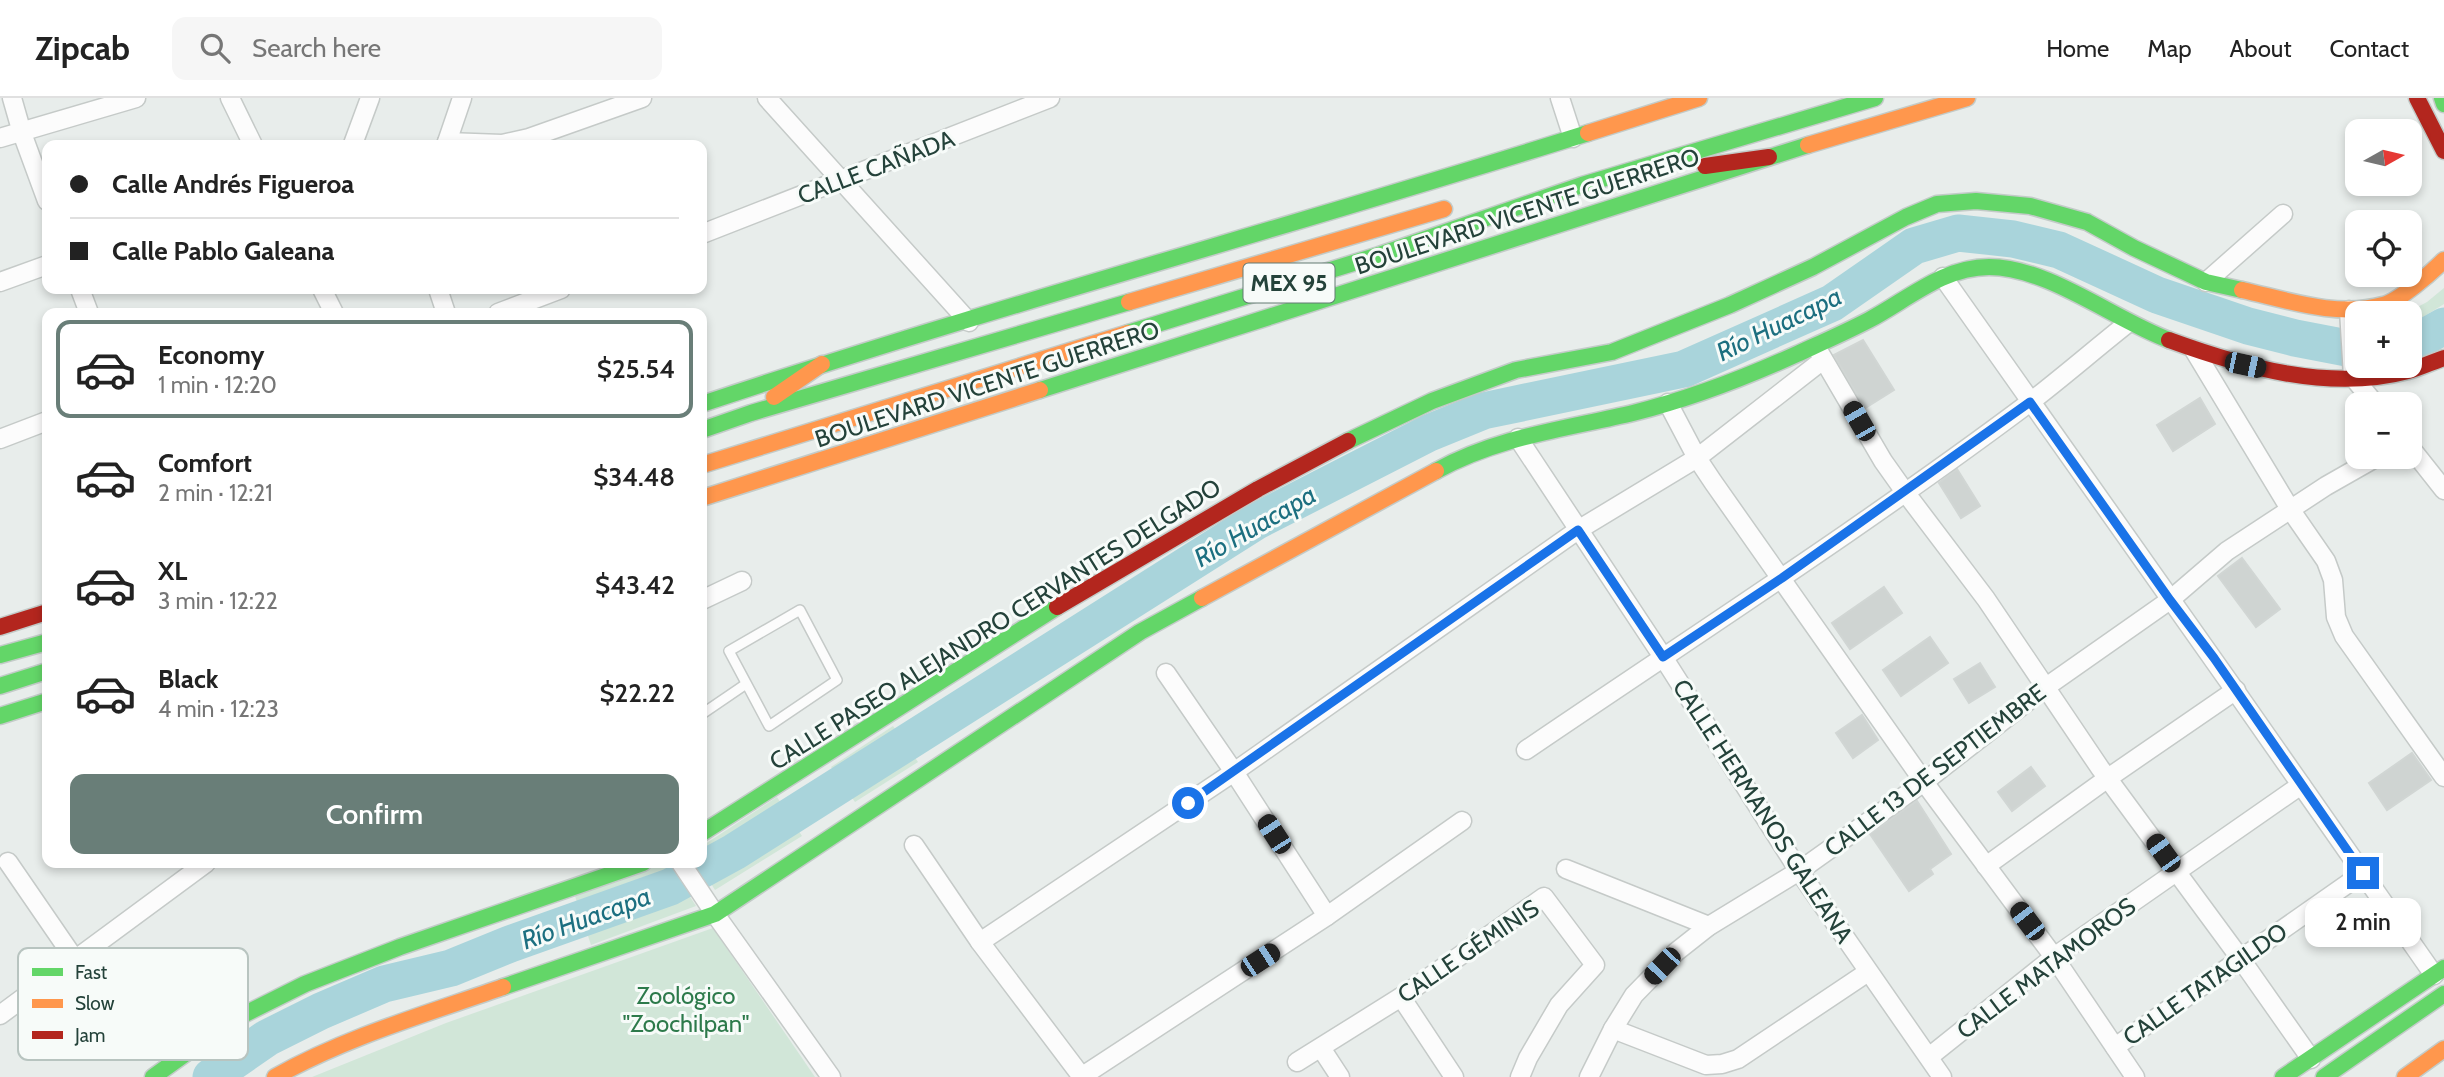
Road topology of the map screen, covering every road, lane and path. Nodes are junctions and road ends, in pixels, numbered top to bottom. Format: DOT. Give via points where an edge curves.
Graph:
graph roads {
  1 [pos="12,98"];
  2 [pos="135,98"];
  3 [pos="230,98"];
  4 [pos="370,98"];
  5 [pos="462,98"];
  6 [pos="642,98"];
  7 [pos="767,98"];
  8 [pos="1560,98"];
  9 [pos="1699,98"];
  10 [pos="1875,98"];
  11 [pos="1967,98"];
  12 [pos="2417,98"];
  13 [pos="2442,98"];
  14 [pos="1044,99"];
  15 [pos="2444,104"];
  16 [pos="22,133"];
  17 [pos="0,138"];
  18 [pos="1573,138"];
  19 [pos="251,140"];
  20 [pos="354,140"];
  21 [pos="448,140"];
  22 [pos="518,140"];
  23 [pos="2444,151"];
  24 [pos="1769,157"];
  25 [pos="841,180"];
  26 [pos="1582,185"];
  27 [pos="42,187"];
  28 [pos="1454,207"];
  29 [pos="2283,214"];
  30 [pos="707,232"];
  31 [pos="2444,260"];
  32 [pos="42,267"];
  33 [pos="1943,277"];
  34 [pos="0,282"];
  35 [pos="2206,282"];
  36 [pos="548,294"];
  37 [pos="2391,301"];
  38 [pos="511,308"];
  39 [pos="2345,310"];
  40 [pos="969,322"];
  41 [pos="2128,323"];
  42 [pos="2194,350"];
  43 [pos="1819,352"];
  44 [pos="2444,358"];
  45 [pos="822,364"];
  46 [pos="2422,368"];
  47 [pos="2345,373"];
  48 [pos="707,402"];
  49 [pos="2030,402"];
  50 [pos="1668,403"];
  51 [pos="751,413"];
  52 [pos="42,423"];
  53 [pos="707,428"];
  54 [pos="1518,438"];
  55 [pos="0,439"];
  56 [pos="1697,458"];
  57 [pos="2422,462"];
  58 [pos="707,463"];
  59 [pos="2357,469"];
  60 [pos="2444,490"];
  61 [pos="1905,492"];
  62 [pos="707,496"];
  63 [pos="2290,509"];
  64 [pos="1578,530"];
  65 [pos="1782,578"];
  66 [pos="742,581"];
  67 [pos="707,598"];
  68 [pos="2170,600"];
  69 [pos="42,613"];
  70 [pos="0,626"];
  71 [pos="42,643"];
  72 [pos="0,655"];
  73 [pos="1663,657"];
  74 [pos="42,673"];
  75 [pos="1166,673"];
  76 [pos="746,684"];
  77 [pos="0,686"];
  78 [pos="2046,687"];
  79 [pos="2236,690"];
  80 [pos="42,703"];
  81 [pos="707,711"];
  82 [pos="0,716"];
  83 [pos="1526,750"];
  84 [pos="1234,772"];
  85 [pos="2444,777"];
  86 [pos="2108,778"];
  87 [pos="1924,782"];
  88 [pos="2301,785"];
  89 [pos="1462,821"];
  90 [pos="707,830"];
  91 [pos="914,845"];
  92 [pos="8,862"];
  93 [pos="1986,866"];
  94 [pos="199,868"];
  95 [pos="628,868"];
  96 [pos="684,868"];
  97 [pos="1566,869"];
  98 [pos="1799,871"];
  99 [pos="2176,872"];
  100 [pos="2363,873"];
  101 [pos="714,913"];
  102 [pos="1327,916"];
  103 [pos="1709,926"];
  104 [pos="980,942"];
  105 [pos="67,948"];
  106 [pos="93,948"];
  107 [pos="2054,957"];
  108 [pos="2241,958"];
  109 [pos="2439,971"];
  110 [pos="1868,972"];
  111 [pos="2444,994"];
  112 [pos="1401,996"];
  113 [pos="18,1002"];
  114 [pos="248,1013"];
  115 [pos="0,1015"];
  116 [pos="1613,1029"];
  117 [pos="2115,1047"];
  118 [pos="1321,1048"];
  119 [pos="2444,1049"];
  120 [pos="1929,1057"];
  121 [pos="2311,1059"];
  122 [pos="176,1060"];
  123 [pos="1297,1062"];
  124 [pos="153,1077"];
  125 [pos="275,1077"];
  126 [pos="831,1077"];
  127 [pos="1081,1077"];
  128 [pos="1340,1077"];
  129 [pos="1454,1077"];
  130 [pos="1520,1077"];
  131 [pos="1589,1077"];
  132 [pos="1942,1077"];
  133 [pos="2135,1077"];
  134 [pos="2283,1077"];
  135 [pos="2324,1077"];
  136 [pos="2405,1077"];
  1 -- 16 [label="street"];
  2 -- 16 [label="street"];
  3 -- 19 [label="street"];
  4 -- 20 [label="street"];
  5 -- 21 [label="street"];
  6 -- 22 [label="street"];
  7 -- 25 [label="street"];
  8 -- 18 [label="street"];
  9 -- 18 [label="main road"];
  10 -- 26 [label="main road, BOULEVARD VICENTE GUERRERO / MEX 95"];
  11 -- 24 [label="main road, BOULEVARD VICENTE GUERRERO"];
  12 -- 23 [label="main road"];
  13 -- 15 [label="main road"];
  14 -- 25 [label="street, CALLE CAÑADA"];
  16 -- 17 [label="street"];
  16 -- 27 [label="street"];
  18 -- 40 [label="main road"];
  24 -- 26 [label="main road"];
  24 -- 62 [label="main road, BOULEVARD VICENTE GUERRERO"];
  25 -- 30 [label="street, CALLE CAÑADA"];
  25 -- 40 [label="street"];
  26 -- 58 [label="main road, BOULEVARD VICENTE GUERRERO / MEX 95" via="1379,255"];
  28 -- 51 [label="main road, BOULEVARD VICENTE GUERRERO / MEX 95"];
  29 -- 35 [label="street"];
  31 -- 37 [label="main road, CALLE PASEO ALEJANDRO CERVANTES DELGADO"];
  32 -- 34 [label="street"];
  33 -- 41 [label="main road" via="1990,267 2032,275"];
  33 -- 43 [label="main road"];
  33 -- 49 [label="street"];
  35 -- 39 [label="main road, CALLE PASEO ALEJANDRO CERVANTES DELGADO"];
  35 -- 90 [label="main road, CALLE PASEO ALEJANDRO CERVANTES DELGADO" via="2087,222 2030,206 1976,201 1937,204 1730,305 1612,352 1516,370 1362,433 1069,599"];
  36 -- 38 [label="street"];
  40 -- 45 [label="main road"];
  41 -- 42 [label="main road"];
  41 -- 49 [label="street"];
  42 -- 47 [label="main road" via="2267,369"];
  42 -- 63 [label="street"];
  43 -- 50 [label="main road"];
  43 -- 56 [label="street"];
  43 -- 61 [label="street"];
  44 -- 46 [label="main road"];
  45 -- 48 [label="main road"];
  45 -- 51 [label="main road"];
  49 -- 61 [label="street"];
  49 -- 68 [label="street"];
  50 -- 54 [label="main road"];
  50 -- 56 [label="street"];
  51 -- 53 [label="main road, BOULEVARD VICENTE GUERRERO / MEX 95"];
  52 -- 55 [label="street"];
  54 -- 64 [label="street, CALLE HERMANOS GALEANA"];
  54 -- 101 [label="main road" via="1465,455 1140,632"];
  56 -- 64 [label="street"];
  56 -- 65 [label="street"];
  57 -- 60 [label="street"];
  59 -- 63 [label="street"];
  61 -- 65 [label="street"];
  61 -- 78 [label="street"];
  63 -- 68 [label="street, CALLE 13 DE SEPTIEMBRE" via="2227,551"];
  63 -- 85 [label="street" via="2326,561 2344,636"];
  64 -- 73 [label="street, CALLE HERMANOS GALEANA"];
  64 -- 84 [label="street"];
  65 -- 73 [label="street"];
  65 -- 87 [label="street"];
  66 -- 67 [label="street"];
  68 -- 78 [label="street, CALLE 13 DE SEPTIEMBRE"];
  68 -- 79 [label="street"];
  69 -- 70 [label="main road"];
  71 -- 72 [label="main road"];
  73 -- 83 [label="street"];
  73 -- 98 [label="street, CALLE HERMANOS GALEANA"];
  74 -- 77 [label="main road"];
  75 -- 84 [label="street"];
  76 -- 76 [label="lane" via="769,726 837,680 800,610 729,651"];
  76 -- 81 [label="lane"];
  78 -- 86 [label="street"];
  78 -- 87 [label="street, CALLE 13 DE SEPTIEMBRE"];
  79 -- 86 [label="street"];
  79 -- 88 [label="street"];
  80 -- 82 [label="main road"];
  84 -- 102 [label="street"];
  84 -- 104 [label="street"];
  86 -- 93 [label="street"];
  86 -- 99 [label="street"];
  87 -- 93 [label="street"];
  87 -- 98 [label="street, CALLE 13 DE SEPTIEMBRE"];
  88 -- 99 [label="street, CALLE MATAMOROS"];
  88 -- 100 [label="street"];
  89 -- 102 [label="street"];
  91 -- 104 [label="street"];
  92 -- 105 [label="street"];
  93 -- 107 [label="street"];
  94 -- 106 [label="street"];
  95 -- 114 [label="main road" via="327,976"];
  96 -- 101 [label="street"];
  97 -- 103 [label="street"];
  98 -- 103 [label="street, CALLE 13 DE SEPTIEMBRE"];
  98 -- 110 [label="street, CALLE HERMANOS GALEANA"];
  99 -- 107 [label="street, CALLE MATAMOROS"];
  99 -- 108 [label="street"];
  100 -- 108 [label="street, CALLE TATAGILDO"];
  100 -- 109 [label="street"];
  101 -- 125 [label="main road" via="373,1032"];
  101 -- 126 [label="street"];
  102 -- 127 [label="street"];
  103 -- 116 [label="street, CALLE 13 DE SEPTIEMBRE" via="1675,952 1634,995"];
  104 -- 127 [label="street"];
  107 -- 117 [label="street"];
  107 -- 120 [label="street, CALLE MATAMOROS"];
  108 -- 117 [label="street, CALLE TATAGILDO"];
  108 -- 121 [label="street"];
  109 -- 121 [label="main road"];
  110 -- 116 [label="street" via="1738,1059 1722,1064 1706,1065"];
  110 -- 120 [label="street, CALLE HERMANOS GALEANA"];
  111 -- 135 [label="main road"];
  112 -- 118 [label="street, CALLE GÉMINIS"];
  112 -- 129 [label="street"];
  112 -- 130 [label="street, CALLE GÉMINIS" via="1544,897 1595,965 1559,1005"];
  113 -- 115 [label="street"];
  116 -- 131 [label="street, CALLE 13 DE SEPTIEMBRE"];
  117 -- 133 [label="street"];
  118 -- 123 [label="street, CALLE GÉMINIS"];
  118 -- 128 [label="street"];
  119 -- 136 [label="main road"];
  120 -- 132 [label="street, CALLE HERMANOS GALEANA"];
  121 -- 134 [label="main road"];
  122 -- 124 [label="main road"];
}
